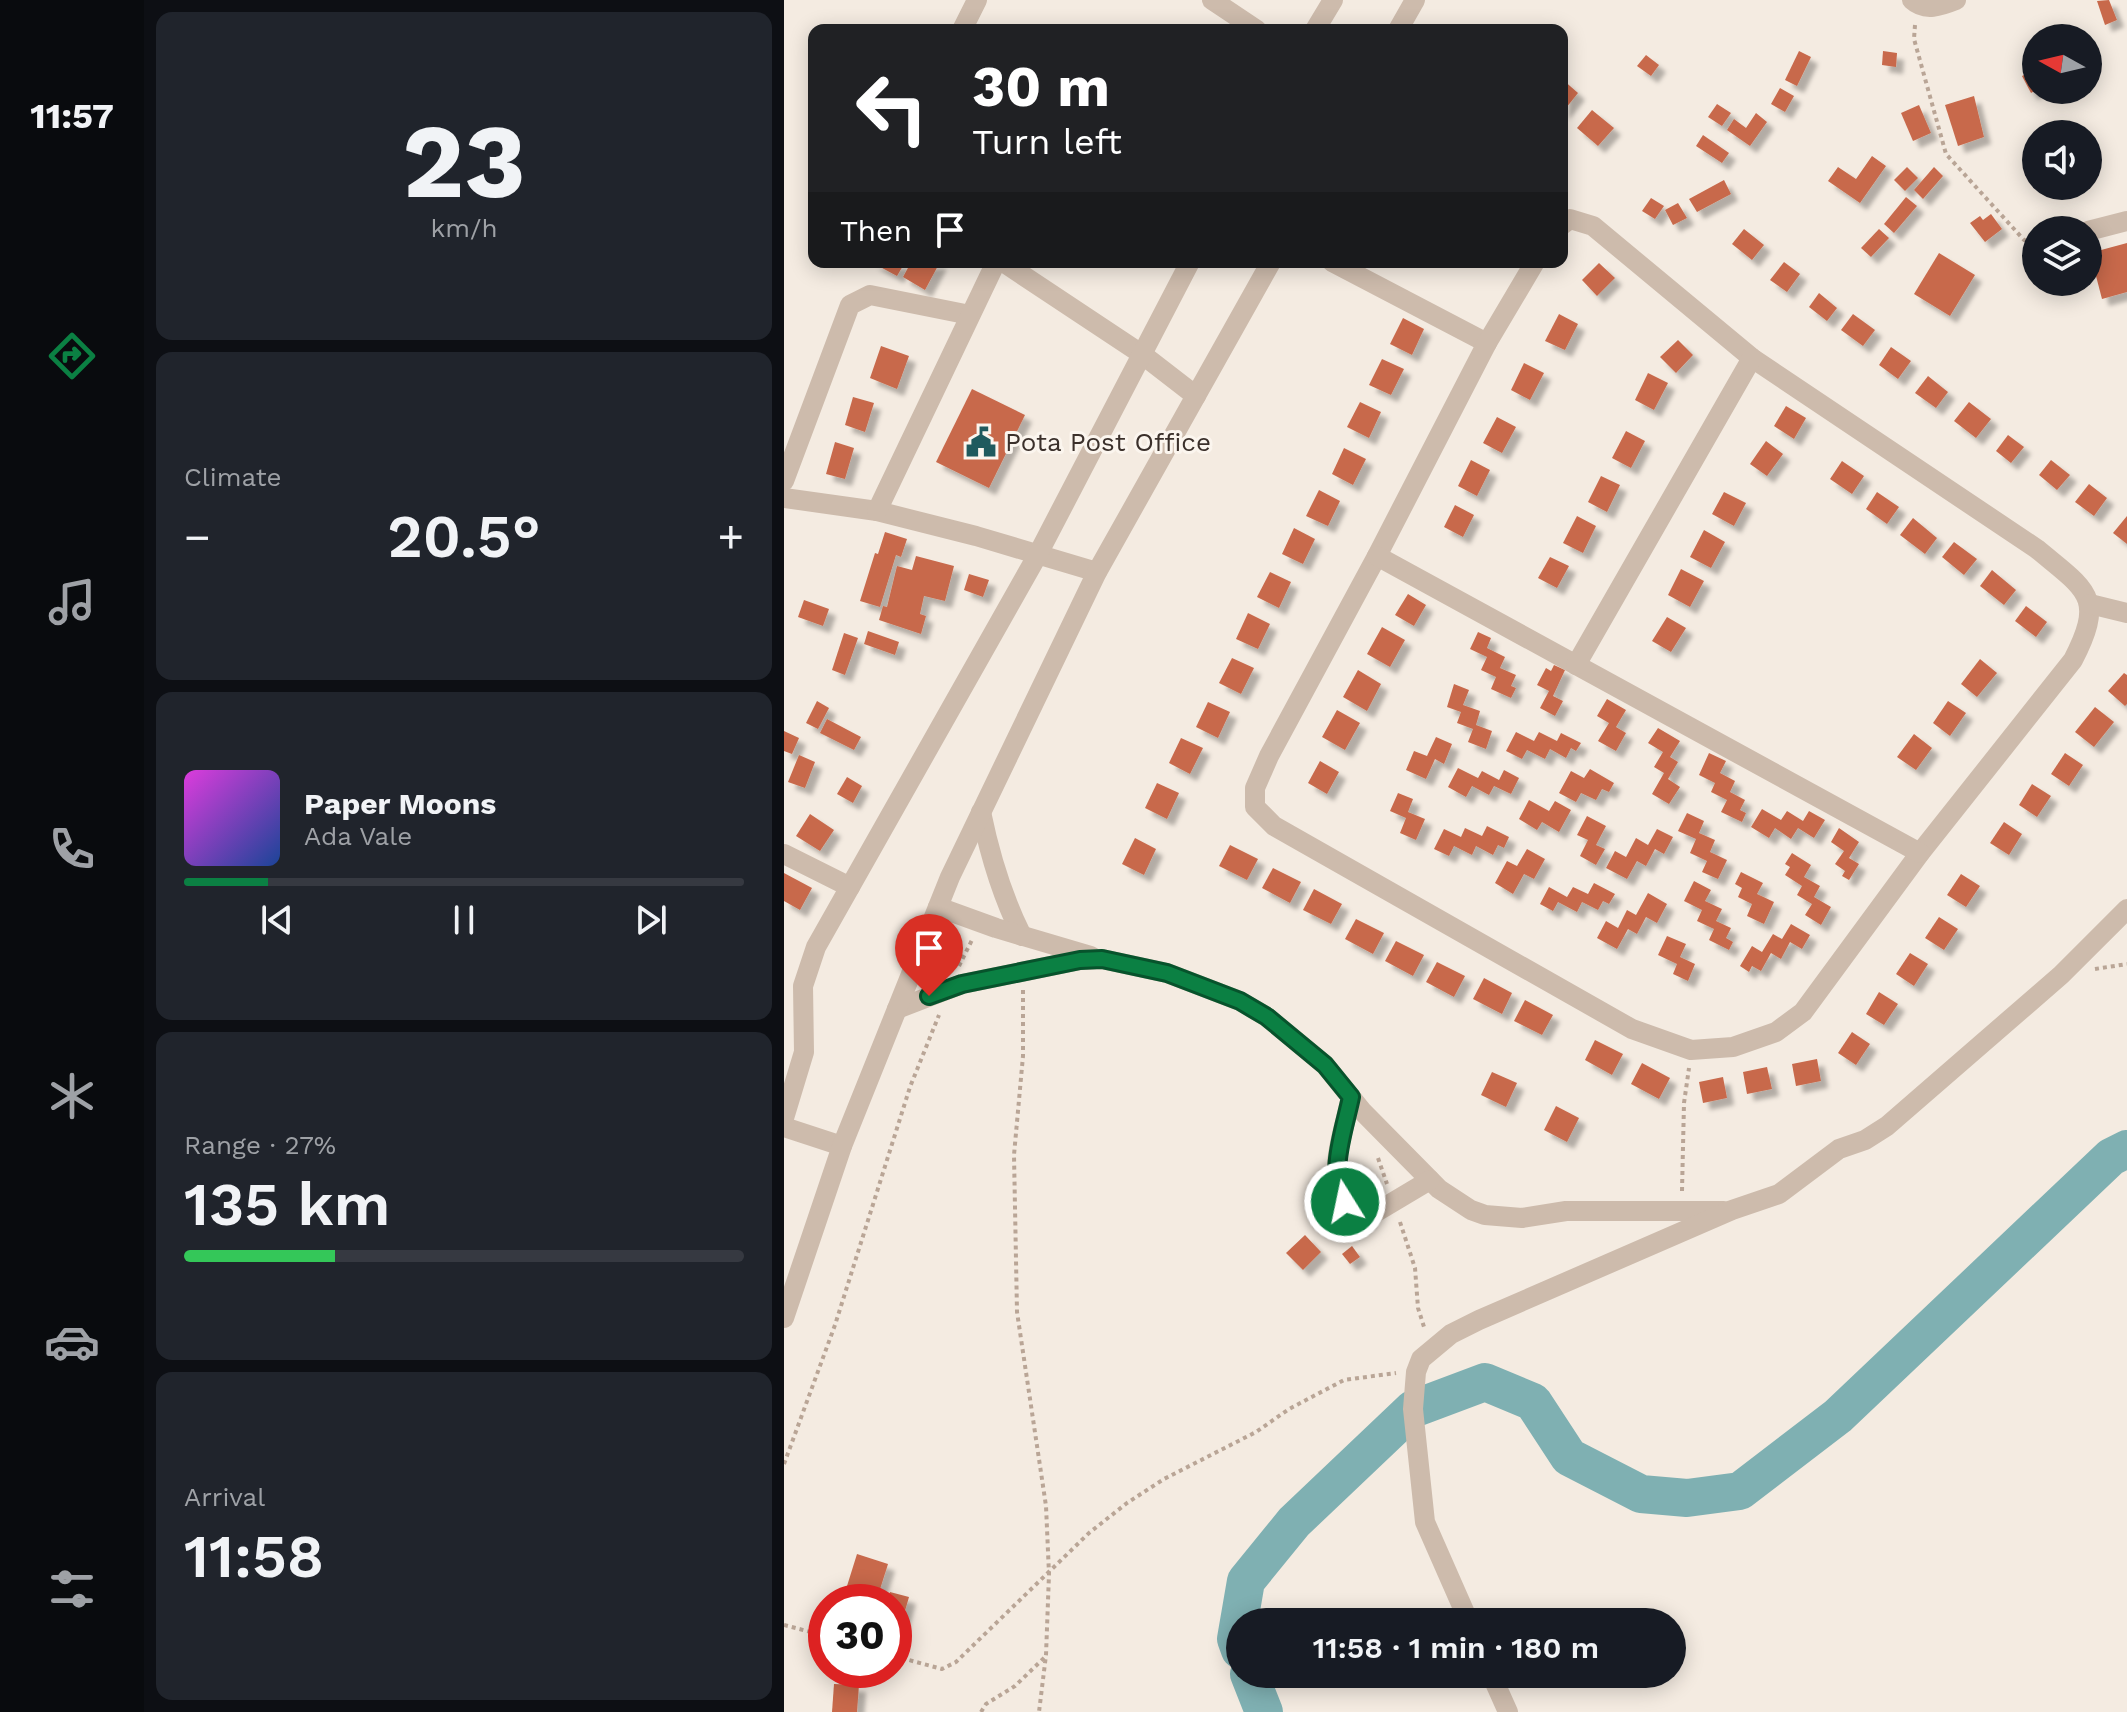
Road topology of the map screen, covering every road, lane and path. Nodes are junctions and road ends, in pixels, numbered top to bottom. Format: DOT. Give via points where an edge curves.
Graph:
graph roads {
  1 [pos="977,0"];
  2 [pos="1212,0"];
  3 [pos="1333,0"];
  4 [pos="1415,0"];
  5 [pos="1956,0"];
  6 [pos="1914,2"];
  7 [pos="965,24"];
  8 [pos="1248,24"];
  9 [pos="1319,24"];
  10 [pos="1401,24"];
  11 [pos="1568,220"];
  12 [pos="2127,221"];
  13 [pos="2102,227"];
  14 [pos="2022,238"];
  15 [pos="993,268"];
  16 [pos="1012,268"];
  17 [pos="1187,268"];
  18 [pos="1268,268"];
  19 [pos="1343,268"];
  20 [pos="1531,268"];
  21 [pos="970,315"];
  22 [pos="1487,343"];
  23 [pos="1143,355"];
  24 [pos="1752,358"];
  25 [pos="1196,396"];
  26 [pos="784,481"];
  27 [pos="784,498"];
  28 [pos="877,511"];
  29 [pos="1037,556"];
  30 [pos="1377,556"];
  31 [pos="1097,572"];
  32 [pos="2090,604"];
  33 [pos="2127,613"];
  34 [pos="1576,665"];
  35 [pos="981,812"];
  36 [pos="1920,853"];
  37 [pos="784,854"];
  38 [pos="850,887"];
  39 [pos="938,907"];
  40 [pos="2127,909"];
  41 [pos="981,923"];
  42 [pos="1022,936"];
  43 [pos="1102,959"];
  44 [pos="1023,973"];
  45 [pos="950,989"];
  46 [pos="897,1009"];
  47 [pos="1691,1050"];
  48 [pos="1351,1097"];
  49 [pos="784,1118"];
  50 [pos="784,1127"];
  51 [pos="842,1146"];
  52 [pos="1378,1157"];
  53 [pos="1430,1180"];
  54 [pos="1393,1202"];
  55 [pos="1732,1210"];
  56 [pos="1682,1211"];
  57 [pos="784,1318"];
  58 [pos="1432,1347"];
  59 [pos="1416,1372"];
  60 [pos="784,1464"];
  61 [pos="1049,1574"];
  62 [pos="1463,1608"];
  63 [pos="784,1625"];
  64 [pos="808,1631"];
  65 [pos="1046,1655"];
  66 [pos="912,1661"];
  67 [pos="1497,1688"];
  68 [pos="981,1712"];
  69 [pos="1039,1712"];
  70 [pos="1508,1712"];
  1 -- 7 [label="street"];
  2 -- 8 [label="street"];
  3 -- 9 [label="street"];
  4 -- 10 [label="street"];
  5 -- 6 [label="street" via="1932,8"];
  6 -- 14 [label="path" via="1914,39 1946,154"];
  11 -- 24 [label="street" via="1593,226"];
  12 -- 13 [label="street"];
  15 -- 21 [label="street"];
  16 -- 23 [label="street"];
  17 -- 23 [label="street"];
  18 -- 25 [label="street"];
  19 -- 22 [label="street"];
  20 -- 22 [label="street"];
  21 -- 26 [label="street" via="870,295 850,305"];
  21 -- 28 [label="street"];
  22 -- 30 [label="street"];
  23 -- 25 [label="street"];
  23 -- 29 [label="street"];
  24 -- 32 [label="street" via="2037,549 2076,582"];
  24 -- 34 [label="street"];
  25 -- 31 [label="street"];
  27 -- 28 [label="street"];
  28 -- 29 [label="street"];
  29 -- 31 [label="street"];
  29 -- 38 [label="street"];
  30 -- 34 [label="street"];
  30 -- 47 [label="street" via="1269,756 1255,788 1255,807 1274,826 1632,1029"];
  31 -- 35 [label="street"];
  32 -- 33 [label="street"];
  32 -- 36 [label="street" via="2087,633 2073,660"];
  34 -- 36 [label="street"];
  35 -- 39 [label="street"];
  35 -- 42 [label="street" via="1005,902"];
  36 -- 47 [label="street" via="1803,1012 1776,1032 1733,1047"];
  37 -- 38 [label="street"];
  38 -- 49 [label="street" via="809,964 803,999 804,1052"];
  39 -- 41 [label="street"];
  39 -- 46 [label="street"];
  40 -- 55 [label="street" via="2061,975 1887,1126 1839,1149 1779,1194"];
  41 -- 42 [label="street"];
  41 -- 45 [label="path"];
  42 -- 43 [label="street"];
  43 -- 44 [label="street"];
  43 -- 48 [label="street" via="1167,973 1240,1001 1296,1039"];
  44 -- 45 [label="street"];
  44 -- 61 [label="path" via="1023,1056 1014,1155 1017,1312 1046,1506"];
  45 -- 46 [label="street"];
  45 -- 60 [label="path" via="910,1087 840,1310"];
  46 -- 51 [label="street"];
  47 -- 56 [label="path" via="1684,1103"];
  48 -- 53 [label="street"];
  48 -- 54 [label="street" via="1336,1174 1338,1192 1356,1212 1373,1214"];
  50 -- 51 [label="street"];
  51 -- 57 [label="street"];
  52 -- 54 [label="path"];
  53 -- 54 [label="street"];
  53 -- 56 [label="street" via="1485,1215"];
  54 -- 58 [label="path" via="1415,1268 1418,1308"];
  55 -- 56 [label="street"];
  55 -- 58 [label="street" via="1479,1320"];
  58 -- 59 [label="street"];
  59 -- 61 [label="path" via="1344,1380 1289,1409 1127,1503"];
  59 -- 62 [label="street" via="1414,1437 1425,1522"];
  61 -- 65 [label="path"];
  61 -- 66 [label="path" via="956,1662 942,1669"];
  63 -- 64 [label="path"];
  65 -- 68 [label="path"];
  65 -- 69 [label="path"];
  67 -- 70 [label="street"];
}
